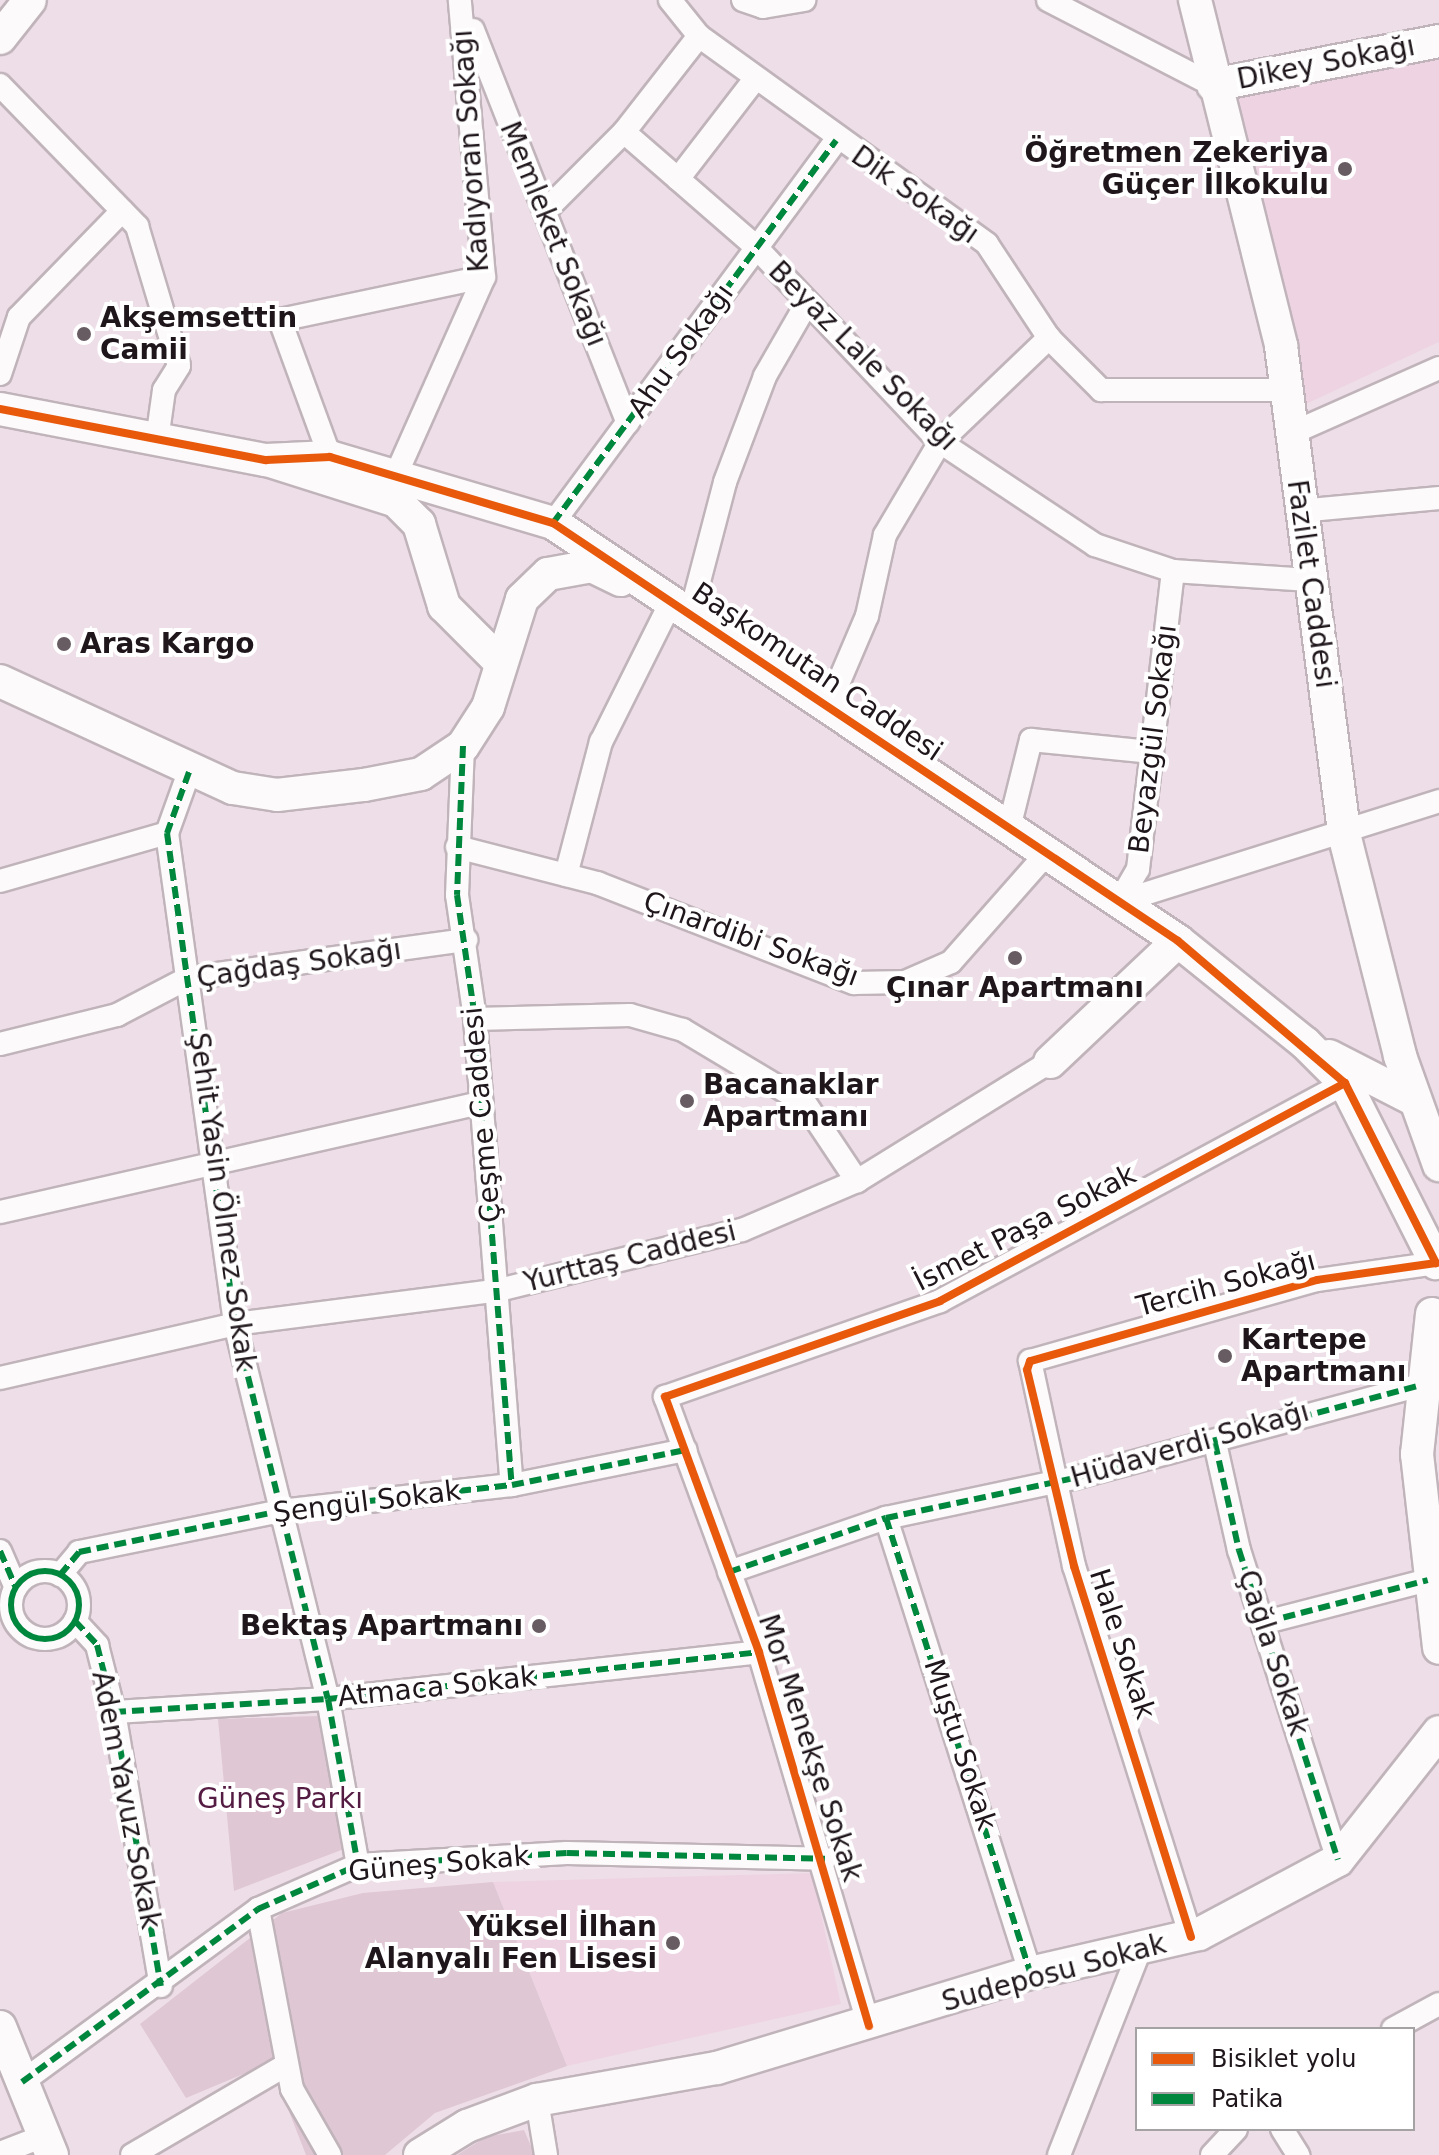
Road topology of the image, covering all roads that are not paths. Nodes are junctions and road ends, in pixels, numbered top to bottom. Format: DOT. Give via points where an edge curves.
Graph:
graph roads {
  1 [pos="30,0"];
  2 [pos="461,0"];
  3 [pos="670,0"];
  4 [pos="743,0"];
  5 [pos="804,0"];
  6 [pos="1048,0"];
  7 [pos="1195,0"];
  8 [pos="699,36"];
  9 [pos="0,38"];
  10 [pos="1439,41"];
  11 [pos="755,79"];
  12 [pos="0,85"];
  13 [pos="1213,85"];
  14 [pos="624,132"];
  15 [pos="836,140"];
  16 [pos="678,179"];
  17 [pos="122,211"];
  18 [pos="545,211"];
  19 [pos="755,246"];
  20 [pos="484,277"];
  21 [pos="807,303"];
  22 [pos="1049,338"];
  23 [pos="1439,368"];
  24 [pos="0,374"];
  25 [pos="1287,390"];
  26 [pos="0,409"];
  27 [pos="628,423"];
  28 [pos="1290,434"];
  29 [pos="157,440"];
  30 [pos="940,442"];
  31 [pos="330,457"];
  32 [pos="266,460"];
  33 [pos="395,477"];
  34 [pos="1439,498"];
  35 [pos="1299,511"];
  36 [pos="553,523"];
  37 [pos="1173,571"];
  38 [pos="1310,580"];
  39 [pos="681,607"];
  40 [pos="500,662"];
  41 [pos="0,681"];
  42 [pos="829,705"];
  43 [pos="463,746"];
  44 [pos="1152,752"];
  45 [pos="189,772"];
  46 [pos="1439,801"];
  47 [pos="1009,828"];
  48 [pos="167,833"];
  49 [pos="1344,834"];
  50 [pos="457,847"];
  51 [pos="1047,853"];
  52 [pos="566,875"];
  53 [pos="0,881"];
  54 [pos="1119,902"];
  55 [pos="466,940"];
  56 [pos="1178,941"];
  57 [pos="188,978"];
  58 [pos="475,1019"];
  59 [pos="1305,1043"];
  60 [pos="0,1044"];
  61 [pos="1050,1062"];
  62 [pos="1345,1083"];
  63 [pos="1415,1100"];
  64 [pos="477,1104"];
  65 [pos="213,1158"];
  66 [pos="1439,1165"];
  67 [pos="857,1181"];
  68 [pos="0,1212"];
  69 [pos="1438,1260"];
  70 [pos="499,1290"];
  71 [pos="1436,1322"];
  72 [pos="235,1324"];
  73 [pos="1030,1361"];
  74 [pos="0,1378"];
  75 [pos="1420,1385"];
  76 [pos="665,1397"];
  77 [pos="1215,1443"];
  78 [pos="685,1450"];
  79 [pos="1056,1482"];
  80 [pos="512,1485"];
  81 [pos="280,1511"];
  82 [pos="886,1518"];
  83 [pos="0,1551"];
  84 [pos="729,1572"];
  85 [pos="60,1575"];
  86 [pos="1428,1580"];
  87 [pos="16,1588"];
  88 [pos="75,1621"];
  89 [pos="1266,1622"];
  90 [pos="1439,1648"];
  91 [pos="759,1652"];
  92 [pos="328,1699"];
  93 [pos="114,1712"];
  94 [pos="1439,1732"];
  95 [pos="825,1859"];
  96 [pos="1338,1860"];
  97 [pos="358,1865"];
  98 [pos="258,1909"];
  99 [pos="1191,1937"];
  100 [pos="1139,1952"];
  101 [pos="1030,1973"];
  102 [pos="161,1986"];
  103 [pos="1439,2004"];
  104 [pos="869,2026"];
  105 [pos="0,2027"];
  106 [pos="1397,2027"];
  107 [pos="286,2065"];
  108 [pos="22,2082"];
  109 [pos="537,2100"];
  110 [pos="1234,2131"];
  111 [pos="1283,2131"];
  112 [pos="48,2145"];
  113 [pos="0,2153"];
  114 [pos="132,2155"];
  115 [pos="330,2155"];
  116 [pos="420,2155"];
  117 [pos="546,2155"];
  118 [pos="1059,2155"];
  119 [pos="1212,2155"];
  120 [pos="1298,2155"];
  1 -- 9 [label="street"];
  2 -- 18 [label="street, Memleket Sokağı"];
  2 -- 20 [label="street, Kadıyoran Sokağı"];
  3 -- 8 [label="street, Dik Sokağı"];
  4 -- 5 [label="street" via="763,7"];
  6 -- 13 [label="street"];
  7 -- 13 [label="street, Fazilet Caddesi"];
  8 -- 11 [label="street, Dik Sokağı"];
  8 -- 14 [label="street"];
  10 -- 13 [label="street, Dikey Sokağı"];
  11 -- 15 [label="street, Dik Sokağı"];
  11 -- 16 [label="street"];
  12 -- 17 [label="street"];
  13 -- 25 [label="street, Fazilet Caddesi"];
  14 -- 16 [label="street, Beyaz Lale Sokağı"];
  14 -- 18 [label="street"];
  15 -- 19 [label="street, Ahu Sokağı"];
  15 -- 22 [label="street, Dik Sokağı" via="987,244"];
  16 -- 19 [label="street, Beyaz Lale Sokağı"];
  17 -- 24 [label="street" via="19,317"];
  17 -- 29 [label="street" via="137,226 174,332 179,366 164,390"];
  18 -- 27 [label="street, Memleket Sokağı"];
  19 -- 21 [label="street, Beyaz Lale Sokağı"];
  19 -- 27 [label="street, Ahu Sokağı"];
  20 -- 31 [label="street" via="280,320"];
  20 -- 33 [label="street, Kadıyoran Sokağı"];
  21 -- 30 [label="street, Beyaz Lale Sokağı"];
  21 -- 39 [label="street" via="765,376"];
  22 -- 25 [label="street, Dik Sokağı" via="1101,390"];
  22 -- 30 [label="street"];
  23 -- 28 [label="street"];
  25 -- 28 [label="street, Fazilet Caddesi"];
  26 -- 29 [label="street, Başkomutan Caddesi"];
  27 -- 36 [label="street, Ahu Sokağı"];
  28 -- 35 [label="street, Fazilet Caddesi"];
  29 -- 32 [label="street, Başkomutan Caddesi"];
  30 -- 37 [label="street, Beyaz Lale Sokağı" via="1095,545"];
  30 -- 42 [label="street" via="885,535 867,616"];
  31 -- 32 [label="street, Başkomutan Caddesi"];
  31 -- 33 [label="street, Başkomutan Caddesi"];
  32 -- 40 [label="street" via="396,501 419,524 444,606"];
  33 -- 36 [label="street, Başkomutan Caddesi"];
  34 -- 35 [label="street"];
  35 -- 38 [label="street, Fazilet Caddesi"];
  36 -- 39 [label="street, Başkomutan Caddesi"];
  37 -- 38 [label="street, Beyaz Lale Sokağı"];
  37 -- 44 [label="street, Beyazgül Sokağı"];
  38 -- 49 [label="street, Fazilet Caddesi"];
  39 -- 40 [label="street" via="592,566 548,574 522,599"];
  39 -- 42 [label="street, Başkomutan Caddesi"];
  39 -- 52 [label="street" via="601,742"];
  40 -- 43 [label="street" via="488,707"];
  41 -- 45 [label="street"];
  42 -- 47 [label="street, Başkomutan Caddesi"];
  43 -- 45 [label="street" via="421,774 318,792 277,795"];
  43 -- 50 [label="street, Çeşme Caddesi"];
  44 -- 47 [label="street" via="1031,740"];
  44 -- 54 [label="street, Beyazgül Sokağı" via="1138,869"];
  45 -- 48 [label="street, Şehit Yasin Ölmez Sokak"];
  46 -- 49 [label="street"];
  47 -- 51 [label="street, Başkomutan Caddesi"];
  48 -- 53 [label="street"];
  48 -- 57 [label="street, Şehit Yasin Ölmez Sokak"];
  49 -- 54 [label="street"];
  49 -- 63 [label="street, Fazilet Caddesi"];
  50 -- 52 [label="street, Çınardibi Sokağı"];
  50 -- 55 [label="street, Çeşme Caddesi"];
  51 -- 52 [label="street, Çınardibi Sokağı" via="951,962 905,982 854,983"];
  51 -- 54 [label="street, Başkomutan Caddesi"];
  54 -- 56 [label="street, Başkomutan Caddesi"];
  55 -- 57 [label="street, Çağdaş Sokağı"];
  55 -- 58 [label="street, Çeşme Caddesi"];
  56 -- 59 [label="street, Başkomutan Caddesi"];
  56 -- 61 [label="street, Yurttaş Caddesi"];
  57 -- 60 [label="street, Çağdaş Sokağı" via="117,1015"];
  57 -- 65 [label="street, Şehit Yasin Ölmez Sokak"];
  58 -- 64 [label="street, Çeşme Caddesi"];
  58 -- 67 [label="street" via="630,1015 683,1030 805,1103"];
  59 -- 62 [label="street, Başkomutan Caddesi"];
  59 -- 63 [label="street, Başkomutan Caddesi"];
  61 -- 67 [label="street, Yurttaş Caddesi"];
  62 -- 69 [label="street, Başkomutan Caddesi"];
  62 -- 76 [label="street, İsmet Paşa Sokak" via="940,1301"];
  63 -- 66 [label="street, Fazilet Caddesi"];
  64 -- 65 [label="street"];
  64 -- 70 [label="street, Çeşme Caddesi"];
  65 -- 68 [label="street"];
  65 -- 72 [label="street, Şehit Yasin Ölmez Sokak"];
  67 -- 70 [label="street, Yurttaş Caddesi" via="742,1230"];
  69 -- 71 [label="street"];
  69 -- 73 [label="street, Tercih Sokağı" via="1317,1280"];
  70 -- 72 [label="street, Yurttaş Caddesi"];
  70 -- 80 [label="street, Çeşme Caddesi"];
  71 -- 75 [label="street"];
  72 -- 74 [label="street, Yurttaş Caddesi"];
  72 -- 81 [label="street, Şehit Yasin Ölmez Sokak"];
  73 -- 79 [label="street, Hale Sokak"];
  75 -- 77 [label="street, Hüdaverdi Sokağı"];
  75 -- 86 [label="street" via="1417,1454"];
  76 -- 78 [label="street, Mor Menekşe Sokak"];
  77 -- 79 [label="street, Hüdaverdi Sokağı"];
  77 -- 89 [label="street, Çağla Sokak" via="1239,1550"];
  78 -- 80 [label="street, Şengül Sokak"];
  78 -- 84 [label="street, Mor Menekşe Sokak"];
  79 -- 82 [label="street, Hüdaverdi Sokağı"];
  79 -- 99 [label="street, Hale Sokak" via="1074,1566"];
  80 -- 81 [label="street, Şengül Sokak"];
  81 -- 85 [label="street, Şengül Sokak" via="79,1552"];
  81 -- 92 [label="street, Şehit Yasin Ölmez Sokak"];
  82 -- 84 [label="street, Hüdaverdi Sokağı"];
  82 -- 101 [label="street, Muştu Sokak"];
  83 -- 87 [label="street"];
  84 -- 91 [label="street, Mor Menekşe Sokak"];
  85 -- 87 [label="street" via="40,1571"];
  85 -- 88 [label="street, Adem Yavuz Sokak" via="79,1600"];
  86 -- 89 [label="street"];
  86 -- 90 [label="street"];
  87 -- 88 [label="street" via="13,1619 28,1635 60,1636"];
  88 -- 93 [label="street, Adem Yavuz Sokak" via="97,1645"];
  89 -- 96 [label="street, Çağla Sokak"];
  91 -- 92 [label="street, Atmaca Sokak"];
  91 -- 95 [label="street, Mor Menekşe Sokak"];
  92 -- 93 [label="street, Atmaca Sokak"];
  92 -- 97 [label="street, Şehit Yasin Ölmez Sokak"];
  93 -- 102 [label="street, Adem Yavuz Sokak"];
  94 -- 96 [label="street, Sudeposu Sokak"];
  95 -- 97 [label="street, Güneş Sokak" via="567,1853"];
  95 -- 104 [label="street, Mor Menekşe Sokak"];
  96 -- 99 [label="street, Sudeposu Sokak" via="1265,1905"];
  97 -- 98 [label="street, Güneş Sokak"];
  98 -- 102 [label="street, Güneş Sokak"];
  98 -- 107 [label="street"];
  99 -- 100 [label="street, Sudeposu Sokak"];
  100 -- 101 [label="street, Sudeposu Sokak"];
  100 -- 118 [label="street"];
  101 -- 104 [label="street, Sudeposu Sokak"];
  102 -- 108 [label="street, Güneş Sokak"];
  103 -- 106 [label="street"];
  104 -- 109 [label="street, Sudeposu Sokak" via="717,2068"];
  105 -- 108 [label="street"];
  107 -- 114 [label="street"];
  107 -- 115 [label="street"];
  108 -- 112 [label="street"];
  109 -- 116 [label="street, Sudeposu Sokak" via="467,2126"];
  109 -- 117 [label="street"];
  110 -- 119 [label="street"];
  111 -- 120 [label="street"];
  112 -- 113 [label="street"];
}
